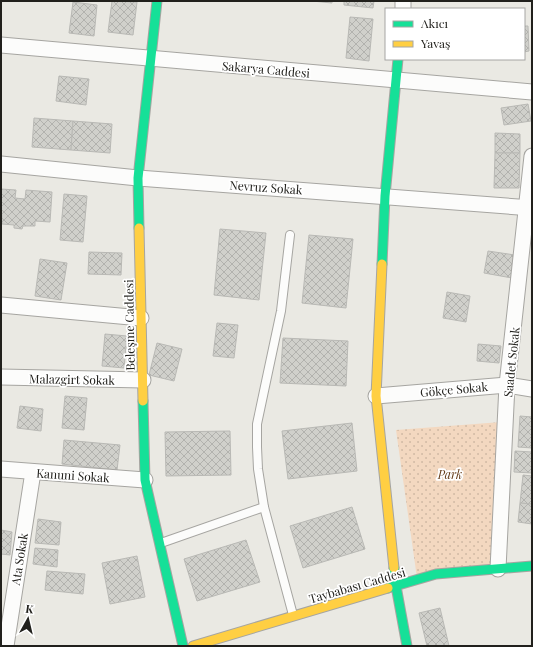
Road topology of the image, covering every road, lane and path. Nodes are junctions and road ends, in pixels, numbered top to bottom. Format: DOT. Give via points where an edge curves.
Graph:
graph roads {
  1 [pos="157,1"];
  2 [pos="1,45"];
  3 [pos="151,58"];
  4 [pos="398,60"];
  5 [pos="396,80"];
  6 [pos="532,92"];
  7 [pos="532,156"];
  8 [pos="1,164"];
  9 [pos="138,178"];
  10 [pos="385,196"];
  11 [pos="529,208"];
  12 [pos="290,235"];
  13 [pos="525,289"];
  14 [pos="1,305"];
  15 [pos="141,318"];
  16 [pos="1,377"];
  17 [pos="143,380"];
  18 [pos="508,385"];
  19 [pos="532,389"];
  20 [pos="376,396"];
  21 [pos="1,469"];
  22 [pos="33,472"];
  23 [pos="145,480"];
  24 [pos="264,507"];
  25 [pos="160,544"];
  26 [pos="532,566"];
  27 [pos="498,569"];
  28 [pos="396,586"];
  29 [pos="294,616"];
  30 [pos="6,646"];
  31 [pos="183,646"];
  32 [pos="192,646"];
  33 [pos="407,646"];
  1 -- 3 [label="street, Beleşme Caddesi"];
  2 -- 3 [label="street, Sakarya Caddesi"];
  3 -- 5 [label="street, Sakarya Caddesi"];
  3 -- 9 [label="street, Beleşme Caddesi"];
  4 -- 5 [label="street"];
  5 -- 6 [label="street, Sakarya Caddesi"];
  5 -- 10 [label="street"];
  7 -- 11 [label="street, Saadet Sokak"];
  8 -- 9 [label="street, Nevruz Sokak"];
  9 -- 10 [label="street, Nevruz Sokak"];
  9 -- 15 [label="street, Beleşme Caddesi"];
  10 -- 11 [label="street, Nevruz Sokak"];
  10 -- 20 [label="street"];
  11 -- 13 [label="street, Saadet Sokak"];
  12 -- 24 [label="lane" via="281,311 257,424 258,469"];
  13 -- 18 [label="street, Saadet Sokak"];
  14 -- 15 [label="street"];
  15 -- 17 [label="street, Beleşme Caddesi"];
  16 -- 17 [label="street, Malazgirt Sokak"];
  17 -- 23 [label="street, Beleşme Caddesi"];
  18 -- 19 [label="street, Gökçe Sokak"];
  18 -- 20 [label="street, Gökçe Sokak"];
  18 -- 27 [label="street, Saadet Sokak"];
  20 -- 28 [label="street"];
  21 -- 22 [label="street, Kanuni Sokak"];
  22 -- 23 [label="street, Kanuni Sokak"];
  22 -- 30 [label="street, Ata Sokak"];
  23 -- 25 [label="street, Beleşme Caddesi"];
  24 -- 25 [label="lane"];
  24 -- 29 [label="lane"];
  25 -- 31 [label="street, Beleşme Caddesi"];
  26 -- 27 [label="street, Taybabası Caddesi"];
  27 -- 28 [label="street, Taybabası Caddesi" via="436,574"];
  28 -- 29 [label="street, Taybabası Caddesi"];
  28 -- 33 [label="street"];
  29 -- 32 [label="street, Taybabası Caddesi"];
}
